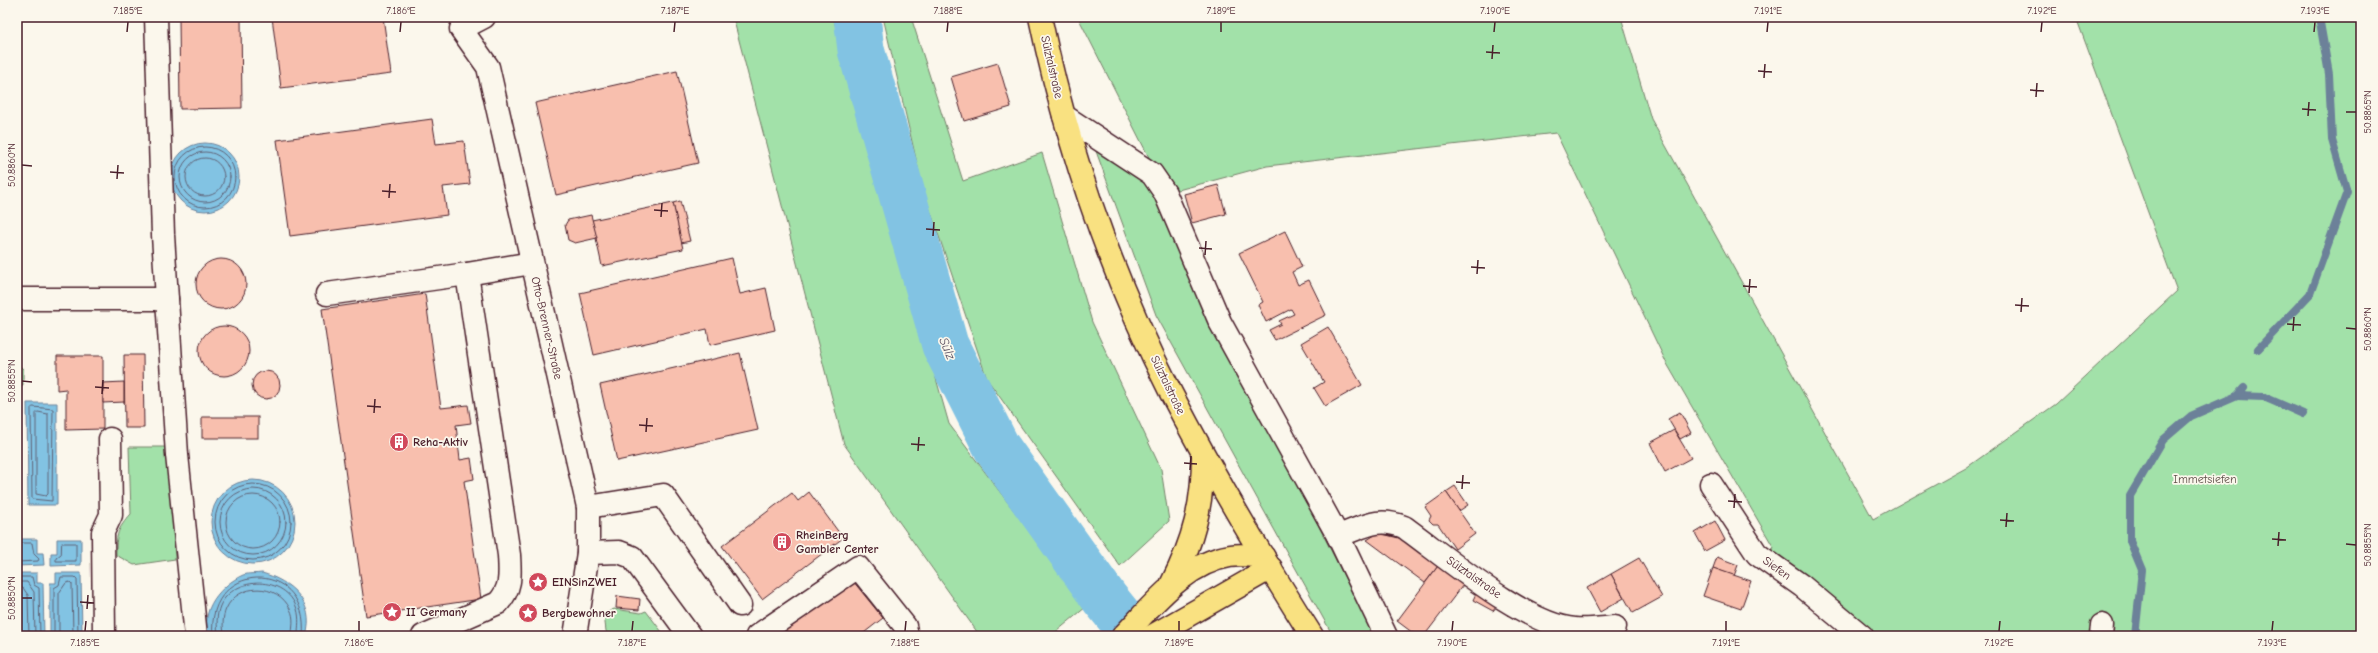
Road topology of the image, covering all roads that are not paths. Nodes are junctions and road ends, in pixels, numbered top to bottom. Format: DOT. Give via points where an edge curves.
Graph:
graph roads {
  1 [pos="156,17"];
  2 [pos="484,17"];
  3 [pos="1040,17"];
  4 [pos="1064,116"];
  5 [pos="532,263"];
  6 [pos="468,274"];
  7 [pos="327,294"];
  8 [pos="17,299"];
  9 [pos="167,299"];
  10 [pos="110,439"];
  11 [pos="1203,454"];
  12 [pos="1711,484"];
  13 [pos="588,507"];
  14 [pos="1338,536"];
  15 [pos="588,553"];
  16 [pos="1267,563"];
  17 [pos="1170,588"];
  18 [pos="740,605"];
  19 [pos="1615,627"];
  20 [pos="901,633"];
  21 [pos="104,636"];
  22 [pos="196,636"];
  23 [pos="422,636"];
  24 [pos="575,636"];
  25 [pos="690,636"];
  26 [pos="757,636"];
  27 [pos="1123,636"];
  28 [pos="1152,636"];
  29 [pos="1312,636"];
  30 [pos="1386,636"];
  31 [pos="1862,636"];
  1 -- 9 [label="street" via="162,228"];
  2 -- 5 [label="street, Otto-Brenner-Straße" via="460,29 488,67"];
  3 -- 4 [label="main road, Sülztalstraße"];
  4 -- 11 [label="main road, Sülztalstraße" via="1096,217 1137,319"];
  4 -- 14 [label="street" via="1152,174 1164,193 1220,322"];
  5 -- 6 [label="street"];
  5 -- 13 [label="street, Otto-Brenner-Straße"];
  6 -- 7 [label="street"];
  6 -- 23 [label="street" via="509,555 510,581 506,594 498,603"];
  8 -- 9 [label="street"];
  9 -- 22 [label="street" via="177,455"];
  10 -- 21 [label="street" via="111,515 103,532"];
  11 -- 16 [label="main road, Sülztalstraße"];
  11 -- 17 [label="main road" via="1200,511 1192,539"];
  12 -- 31 [label="street, Siefen" via="1757,554 1802,586"];
  13 -- 15 [label="street, Otto-Brenner-Straße"];
  13 -- 18 [label="street" via="663,495"];
  14 -- 19 [label="street, Sülztalstraße" via="1379,521 1393,522 1537,619 1575,629"];
  14 -- 30 [label="street"];
  15 -- 24 [label="street, Otto-Brenner-Straße"];
  15 -- 25 [label="street" via="619,552 632,557"];
  16 -- 17 [label="main road" via="1230,556 1217,559 1193,570"];
  16 -- 28 [label="main road" via="1192,615"];
  16 -- 29 [label="main road, Sülztalstraße"];
  17 -- 27 [label="main road"];
  20 -- 26 [label="street" via="858,567"];
}
